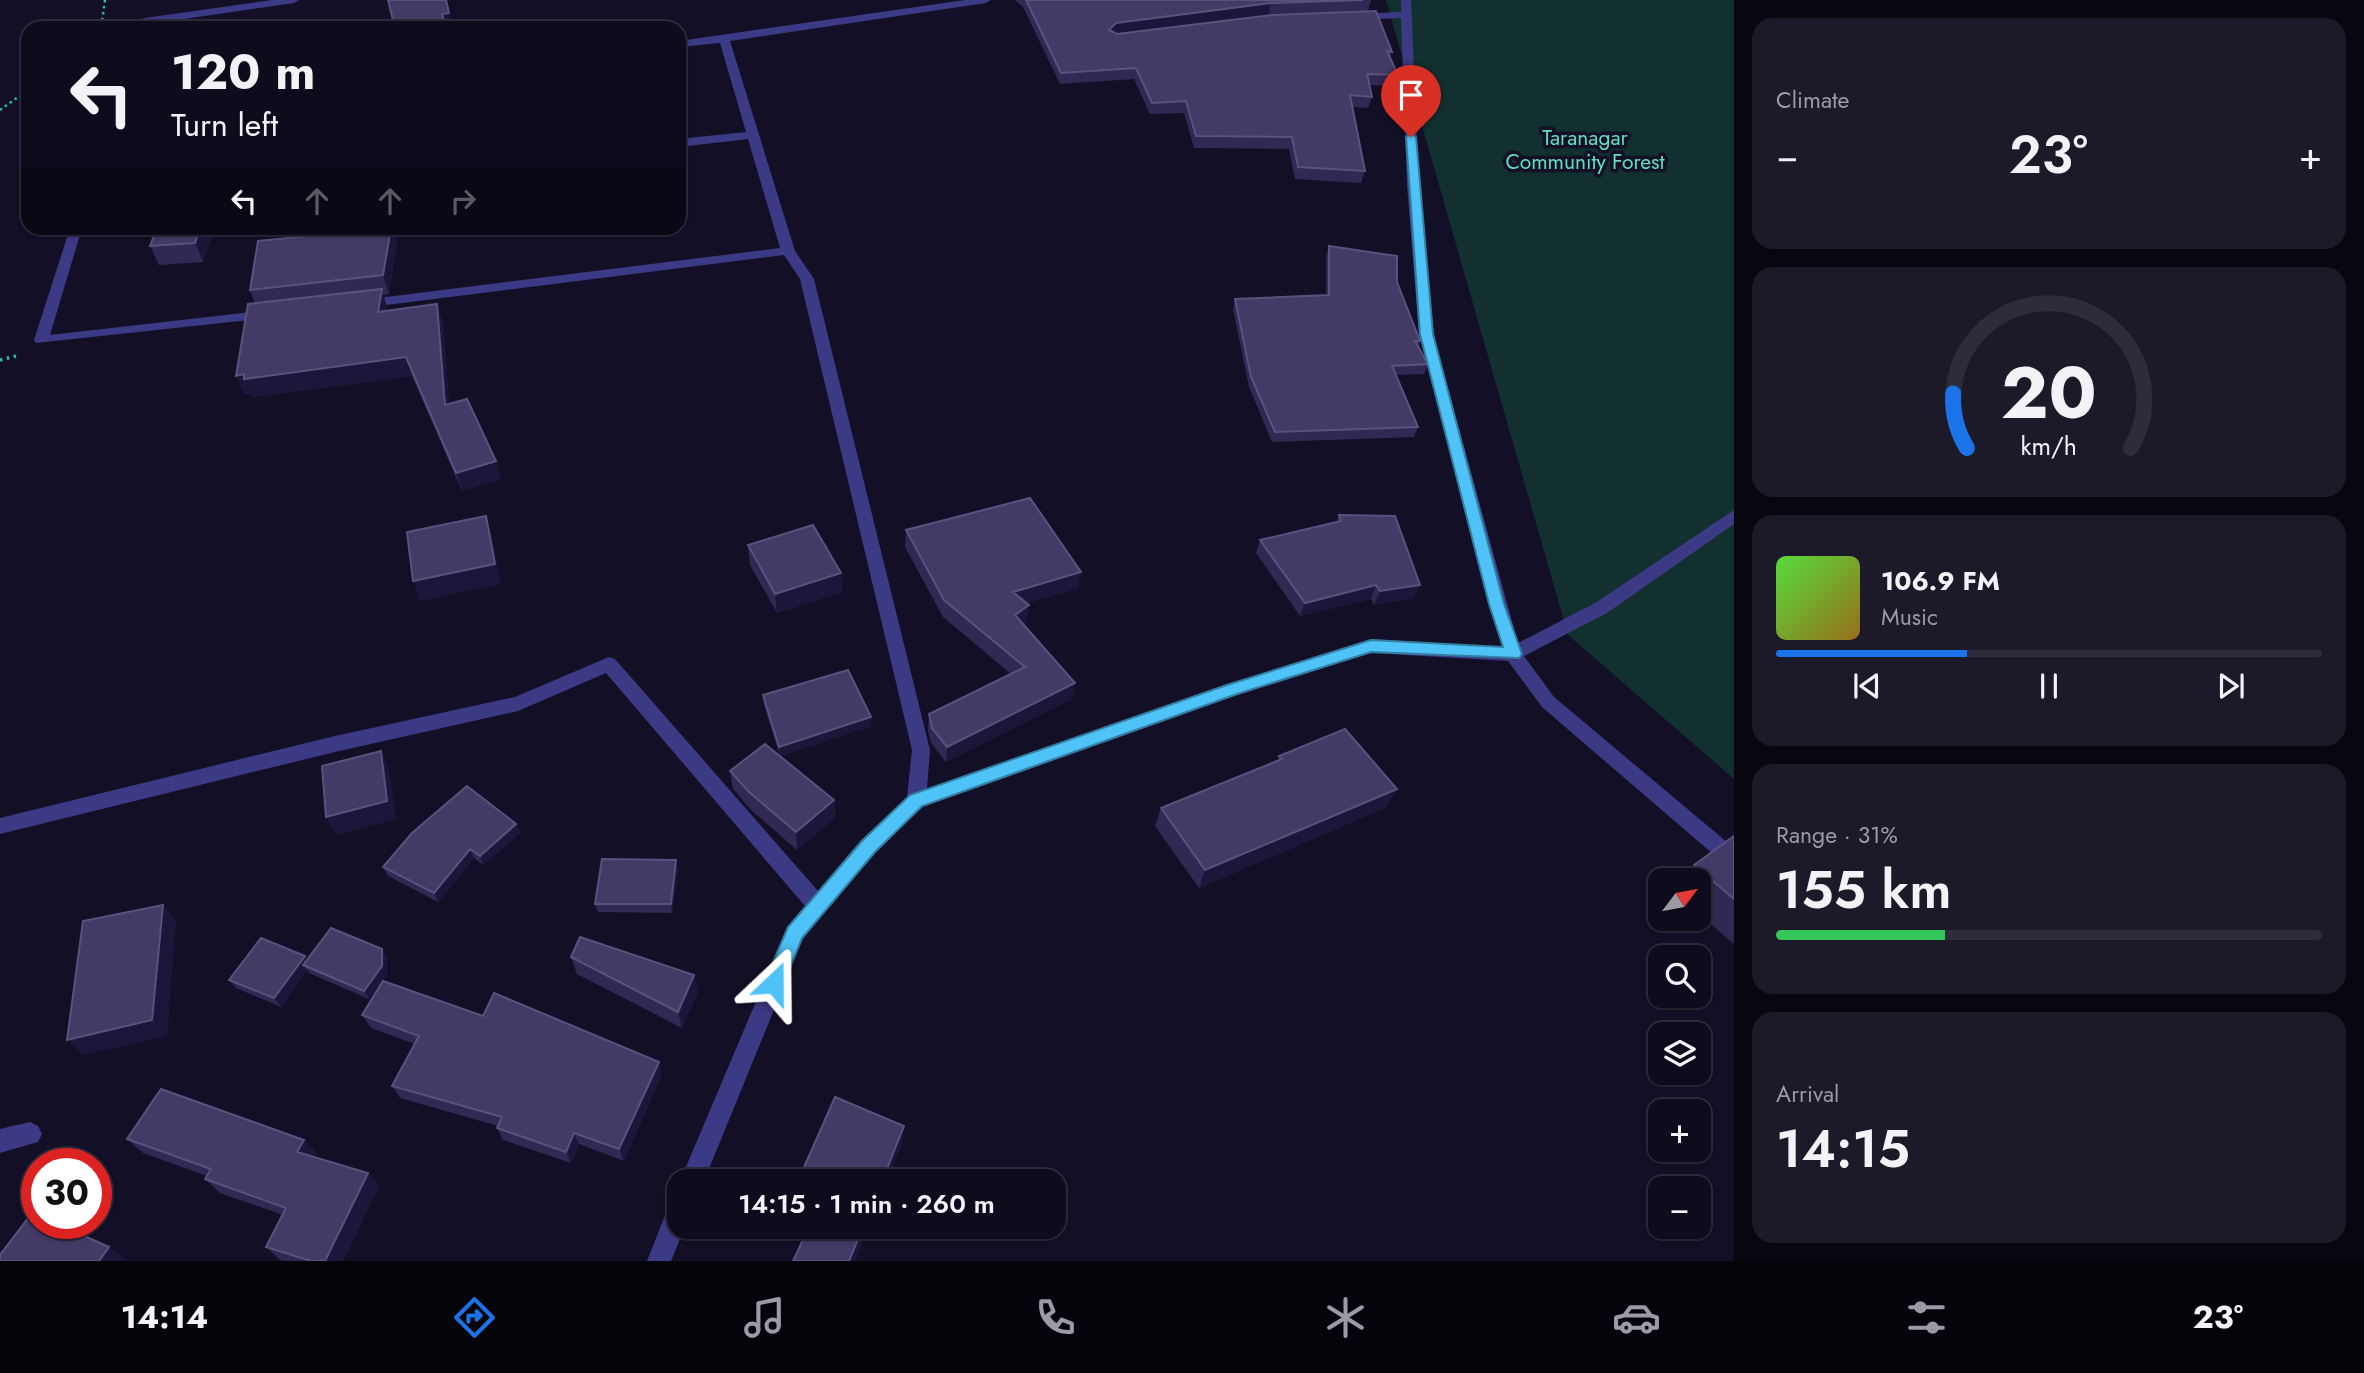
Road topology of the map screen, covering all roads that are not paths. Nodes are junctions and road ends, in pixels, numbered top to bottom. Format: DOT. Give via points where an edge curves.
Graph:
graph roads {
  1 [pos="294,0"];
  2 [pos="990,0"];
  3 [pos="1406,7"];
  4 [pos="1338,17"];
  5 [pos="145,21"];
  6 [pos="724,39"];
  7 [pos="686,43"];
  8 [pos="752,135"];
  9 [pos="686,142"];
  10 [pos="74,235"];
  11 [pos="788,251"];
  12 [pos="348,305"];
  13 [pos="282,313"];
  14 [pos="1734,516"];
  15 [pos="1514,654"];
  16 [pos="916,801"];
  17 [pos="0,826"];
  18 [pos="1734,860"];
  19 [pos="818,906"];
  20 [pos="30,1134"];
  21 [pos="0,1141"];
  22 [pos="697,1169"];
  23 [pos="668,1239"];
  24 [pos="659,1261"];
  1 -- 5 [label="street"];
  2 -- 6 [label="street"];
  3 -- 4 [label="street"];
  3 -- 15 [label="street" via="1413,186 1426,334"];
  6 -- 7 [label="street"];
  6 -- 8 [label="street"];
  8 -- 9 [label="street"];
  8 -- 11 [label="street"];
  10 -- 13 [label="street" via="41,340"];
  11 -- 12 [label="street"];
  11 -- 16 [label="street" via="807,279 921,750"];
  14 -- 15 [label="street" via="1601,608"];
  15 -- 16 [label="street" via="1371,646 1233,689"];
  15 -- 18 [label="street" via="1548,702"];
  16 -- 19 [label="street" via="868,846"];
  17 -- 19 [label="street" via="519,704 609,664"];
  19 -- 22 [label="street" via="795,933"];
  20 -- 21 [label="street"];
  23 -- 24 [label="street"];
}
